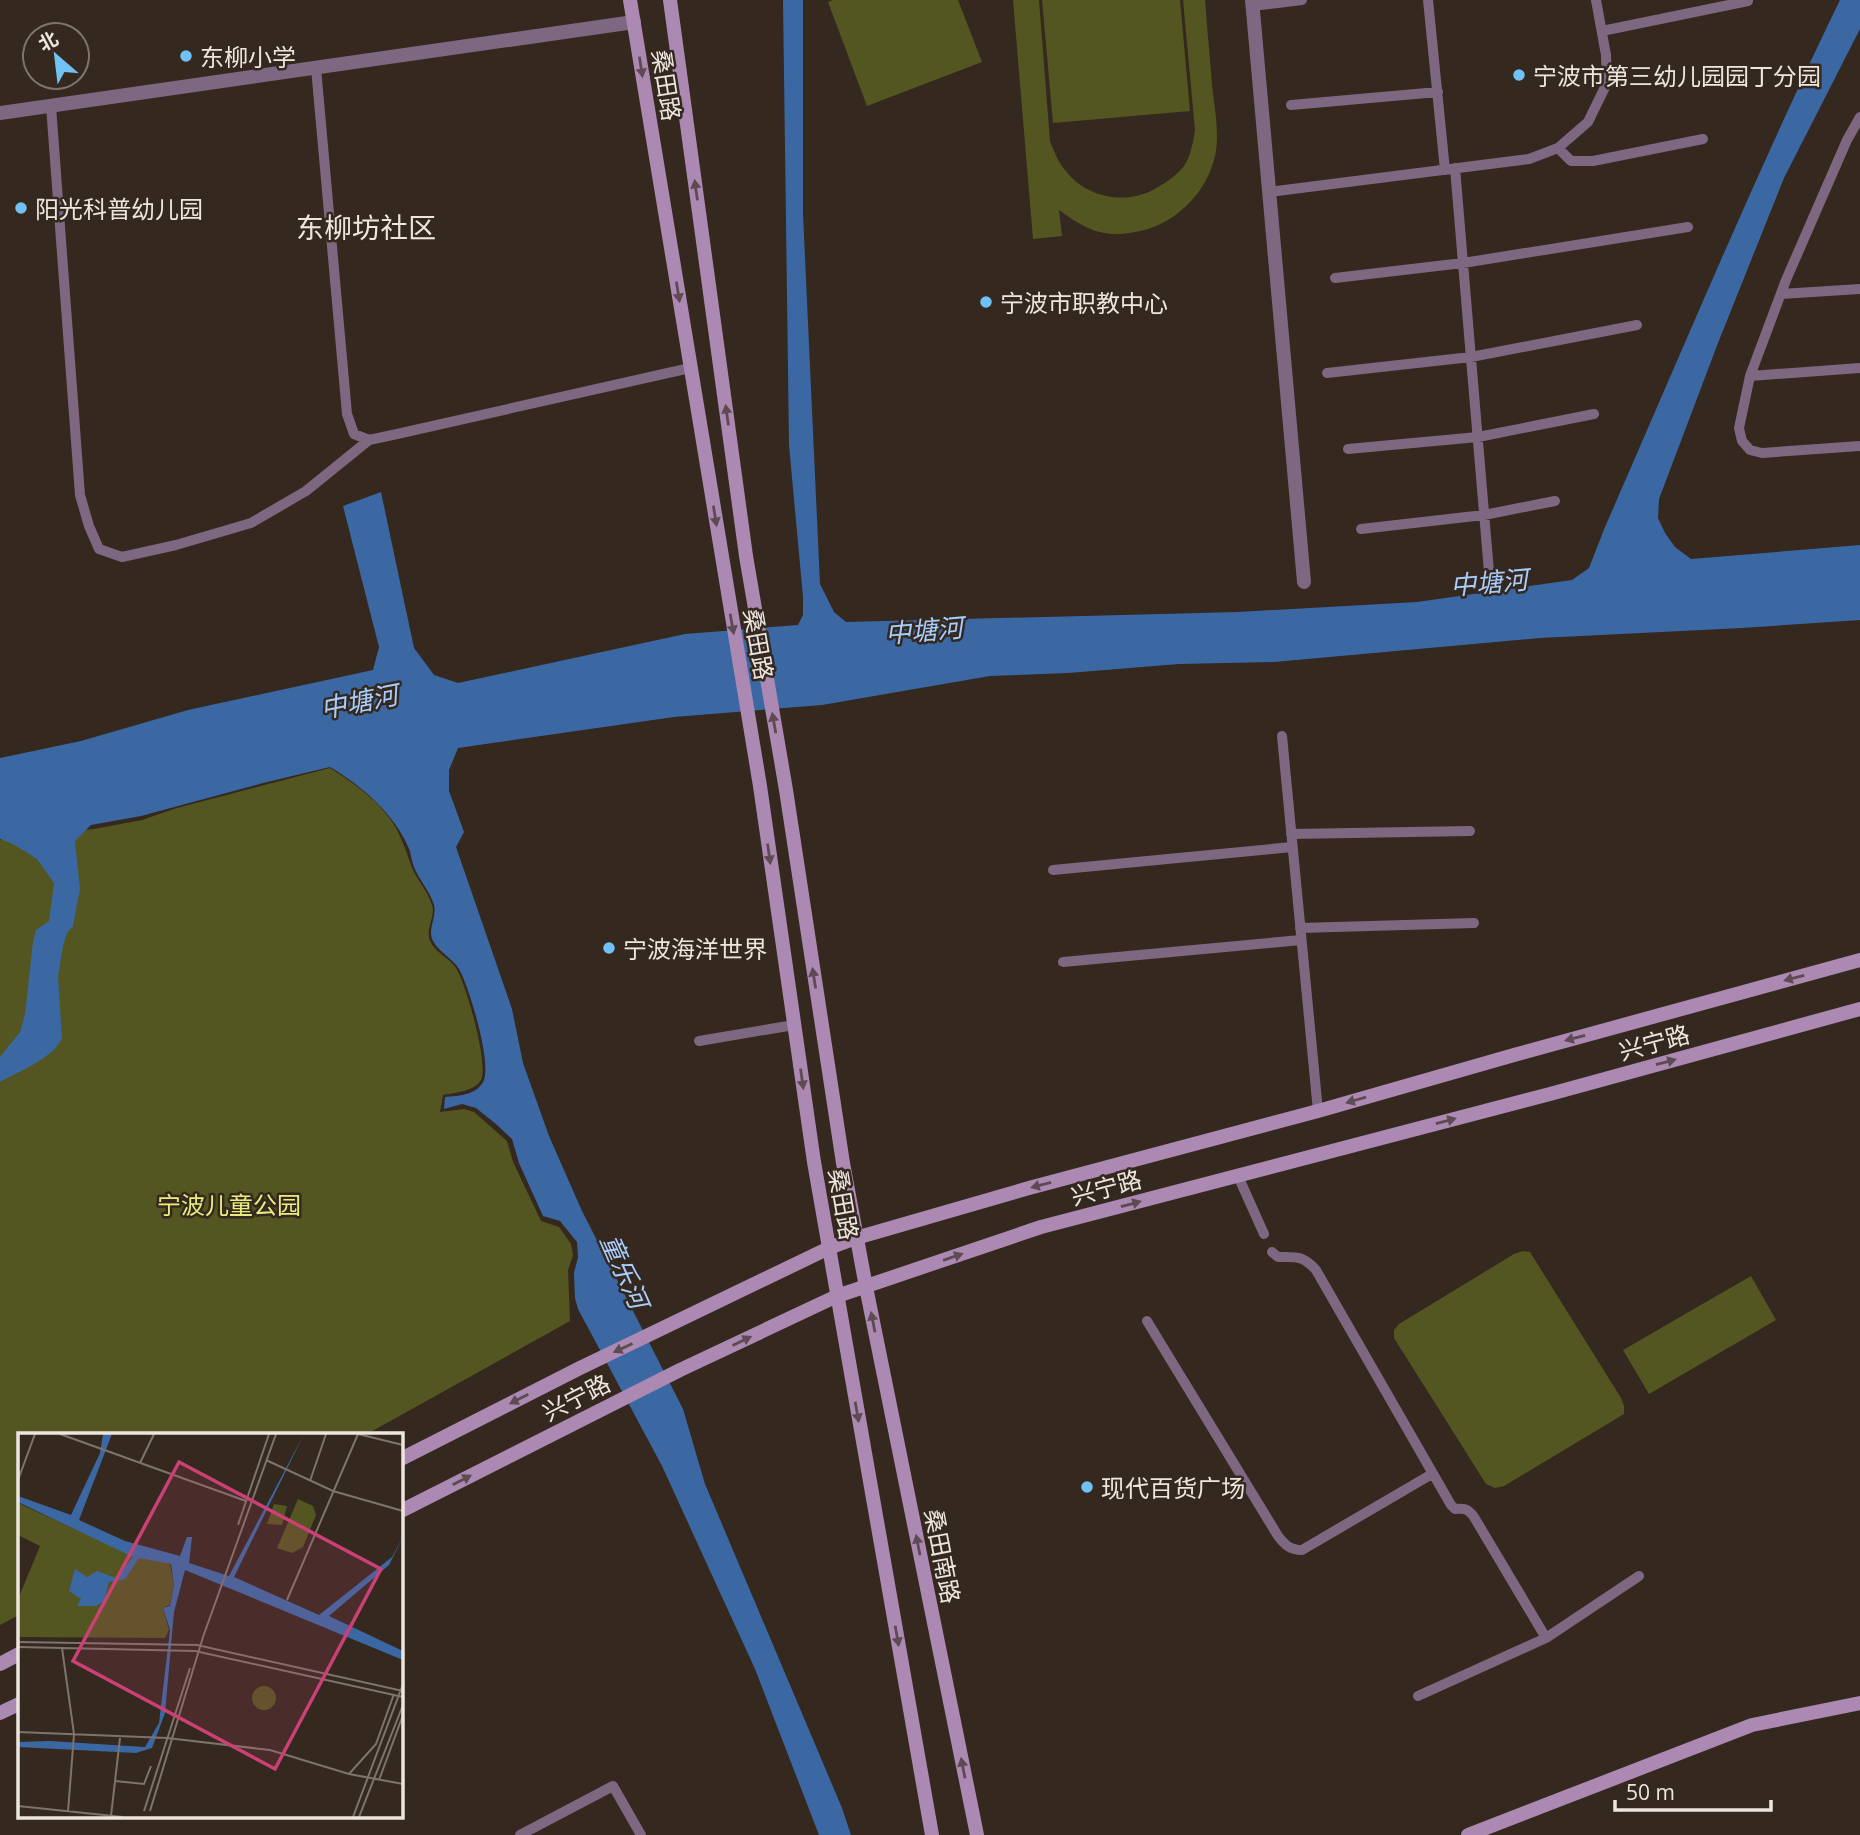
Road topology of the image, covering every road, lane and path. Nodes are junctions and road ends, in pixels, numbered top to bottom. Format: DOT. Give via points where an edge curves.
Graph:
graph roads {
  1 [pos="630,0"];
  2 [pos="670,0"];
  3 [pos="1302,0"];
  4 [pos="1429,0"];
  5 [pos="1597,0"];
  6 [pos="1748,1"];
  7 [pos="1252,3"];
  8 [pos="634,22"];
  9 [pos="1602,31"];
  10 [pos="316,68"];
  11 [pos="1437,92"];
  12 [pos="1291,105"];
  13 [pos="51,106"];
  14 [pos="0,113"];
  15 [pos="1860,117"];
  16 [pos="1703,139"];
  17 [pos="1558,148"];
  18 [pos="1450,169"];
  19 [pos="1269,192"];
  20 [pos="1688,227"];
  21 [pos="1463,263"];
  22 [pos="1335,278"];
  23 [pos="1860,289"];
  24 [pos="1781,294"];
  25 [pos="1637,325"];
  26 [pos="1471,357"];
  27 [pos="690,368"];
  28 [pos="1860,368"];
  29 [pos="1327,373"];
  30 [pos="1750,376"];
  31 [pos="1594,414"];
  32 [pos="1478,437"];
  33 [pos="369,440"];
  34 [pos="1860,446"];
  35 [pos="1348,449"];
  36 [pos="1555,500"];
  37 [pos="1484,515"];
  38 [pos="1361,529"];
  39 [pos="1489,572"];
  40 [pos="1304,582"];
  41 [pos="1282,736"];
  42 [pos="1470,831"];
  43 [pos="1291,834"];
  44 [pos="1292,847"];
  45 [pos="1053,870"];
  46 [pos="1474,923"];
  47 [pos="1300,928"];
  48 [pos="1301,940"];
  49 [pos="1860,960"];
  50 [pos="1063,962"];
  51 [pos="1860,1009"];
  52 [pos="794,1025"];
  53 [pos="699,1041"];
  54 [pos="1318,1111"];
  55 [pos="1238,1176"];
  56 [pos="1264,1234"];
  57 [pos="856,1238"];
  58 [pos="829,1248"];
  59 [pos="1272,1252"];
  60 [pos="866,1287"];
  61 [pos="837,1296"];
  62 [pos="1147,1321"];
  63 [pos="402,1458"];
  64 [pos="1433,1474"];
  65 [pos="402,1510"];
  66 [pos="1639,1576"];
  67 [pos="1546,1638"];
  68 [pos="18,1655"];
  69 [pos="0,1664"];
  70 [pos="1418,1696"];
  71 [pos="1860,1703"];
  72 [pos="18,1704"];
  73 [pos="0,1713"];
  74 [pos="520,1835"];
  75 [pos="641,1835"];
  76 [pos="932,1835"];
  77 [pos="976,1835"];
  78 [pos="1468,1835"];
  1 -- 8 [label="main road, 桑田路"];
  57 -- 2 [label="main road, 桑田路, one-way" via="746,556"];
  3 -- 7 [label="lane"];
  4 -- 11 [label="lane"];
  5 -- 9 [label="lane"];
  6 -- 9 [label="lane"];
  7 -- 19 [label="street"];
  8 -- 10 [label="street"];
  8 -- 27 [label="main road, 桑田路, one-way"];
  9 -- 17 [label="lane" via="1607,83 1588,122"];
  10 -- 13 [label="street"];
  10 -- 33 [label="lane" via="347,414 354,434"];
  11 -- 12 [label="lane"];
  11 -- 18 [label="lane"];
  13 -- 14 [label="street"];
  13 -- 33 [label="lane" via="80,495 99,549 122,557 251,523 306,491"];
  15 -- 24 [label="lane"];
  16 -- 17 [label="lane" via="1593,160 1571,161"];
  17 -- 18 [label="lane" via="1529,159"];
  18 -- 19 [label="lane"];
  18 -- 21 [label="lane"];
  19 -- 40 [label="street"];
  20 -- 21 [label="lane"];
  21 -- 22 [label="lane"];
  21 -- 26 [label="lane"];
  23 -- 24 [label="lane"];
  24 -- 30 [label="lane"];
  25 -- 26 [label="lane"];
  26 -- 29 [label="lane"];
  26 -- 32 [label="lane"];
  27 -- 33 [label="lane"];
  27 -- 52 [label="main road, 桑田路, one-way" via="760,786"];
  28 -- 30 [label="lane"];
  30 -- 34 [label="lane" via="1739,428 1750,450"];
  31 -- 32 [label="lane"];
  32 -- 35 [label="lane"];
  32 -- 37 [label="lane"];
  36 -- 37 [label="lane"];
  37 -- 38 [label="lane"];
  37 -- 39 [label="lane"];
  41 -- 43 [label="lane"];
  42 -- 43 [label="lane"];
  43 -- 44 [label="lane"];
  44 -- 45 [label="lane"];
  44 -- 47 [label="lane"];
  46 -- 47 [label="lane"];
  47 -- 48 [label="lane"];
  48 -- 50 [label="lane"];
  48 -- 54 [label="lane"];
  49 -- 54 [label="main road, 兴宁路, one-way"];
  55 -- 51 [label="main road, 兴宁路, one-way"];
  52 -- 53 [label="lane"];
  52 -- 58 [label="main road, 桑田路, one-way"];
  54 -- 57 [label="main road, 兴宁路, one-way"];
  55 -- 56 [label="lane"];
  60 -- 55 [label="main road, 兴宁路, one-way" via="1041,1227"];
  57 -- 58 [label="main road, 兴宁路"];
  57 -- 60 [label="main road, 桑田路"];
  58 -- 61 [label="main road, 桑田路"];
  58 -- 63 [label="main road, 兴宁路, one-way"];
  59 -- 64 [label="lane" via="1278,1257 1301,1257 1316,1270"];
  60 -- 61 [label="main road, 兴宁路"];
  77 -- 60 [label="main road, 桑田南路, one-way"];
  65 -- 61 [label="main road, 兴宁路, one-way"];
  61 -- 76 [label="main road, one-way"];
  62 -- 64 [label="lane" via="1278,1536 1293,1550 1302,1550"];
  64 -- 67 [label="lane" via="1451,1505 1469,1510 1474,1517"];
  66 -- 67 [label="lane"];
  67 -- 70 [label="lane"];
  68 -- 69 [label="main road"];
  71 -- 78 [label="main road" via="1752,1725"];
  72 -- 73 [label="main road"];
  74 -- 75 [label="lane" via="613,1786"];
}
